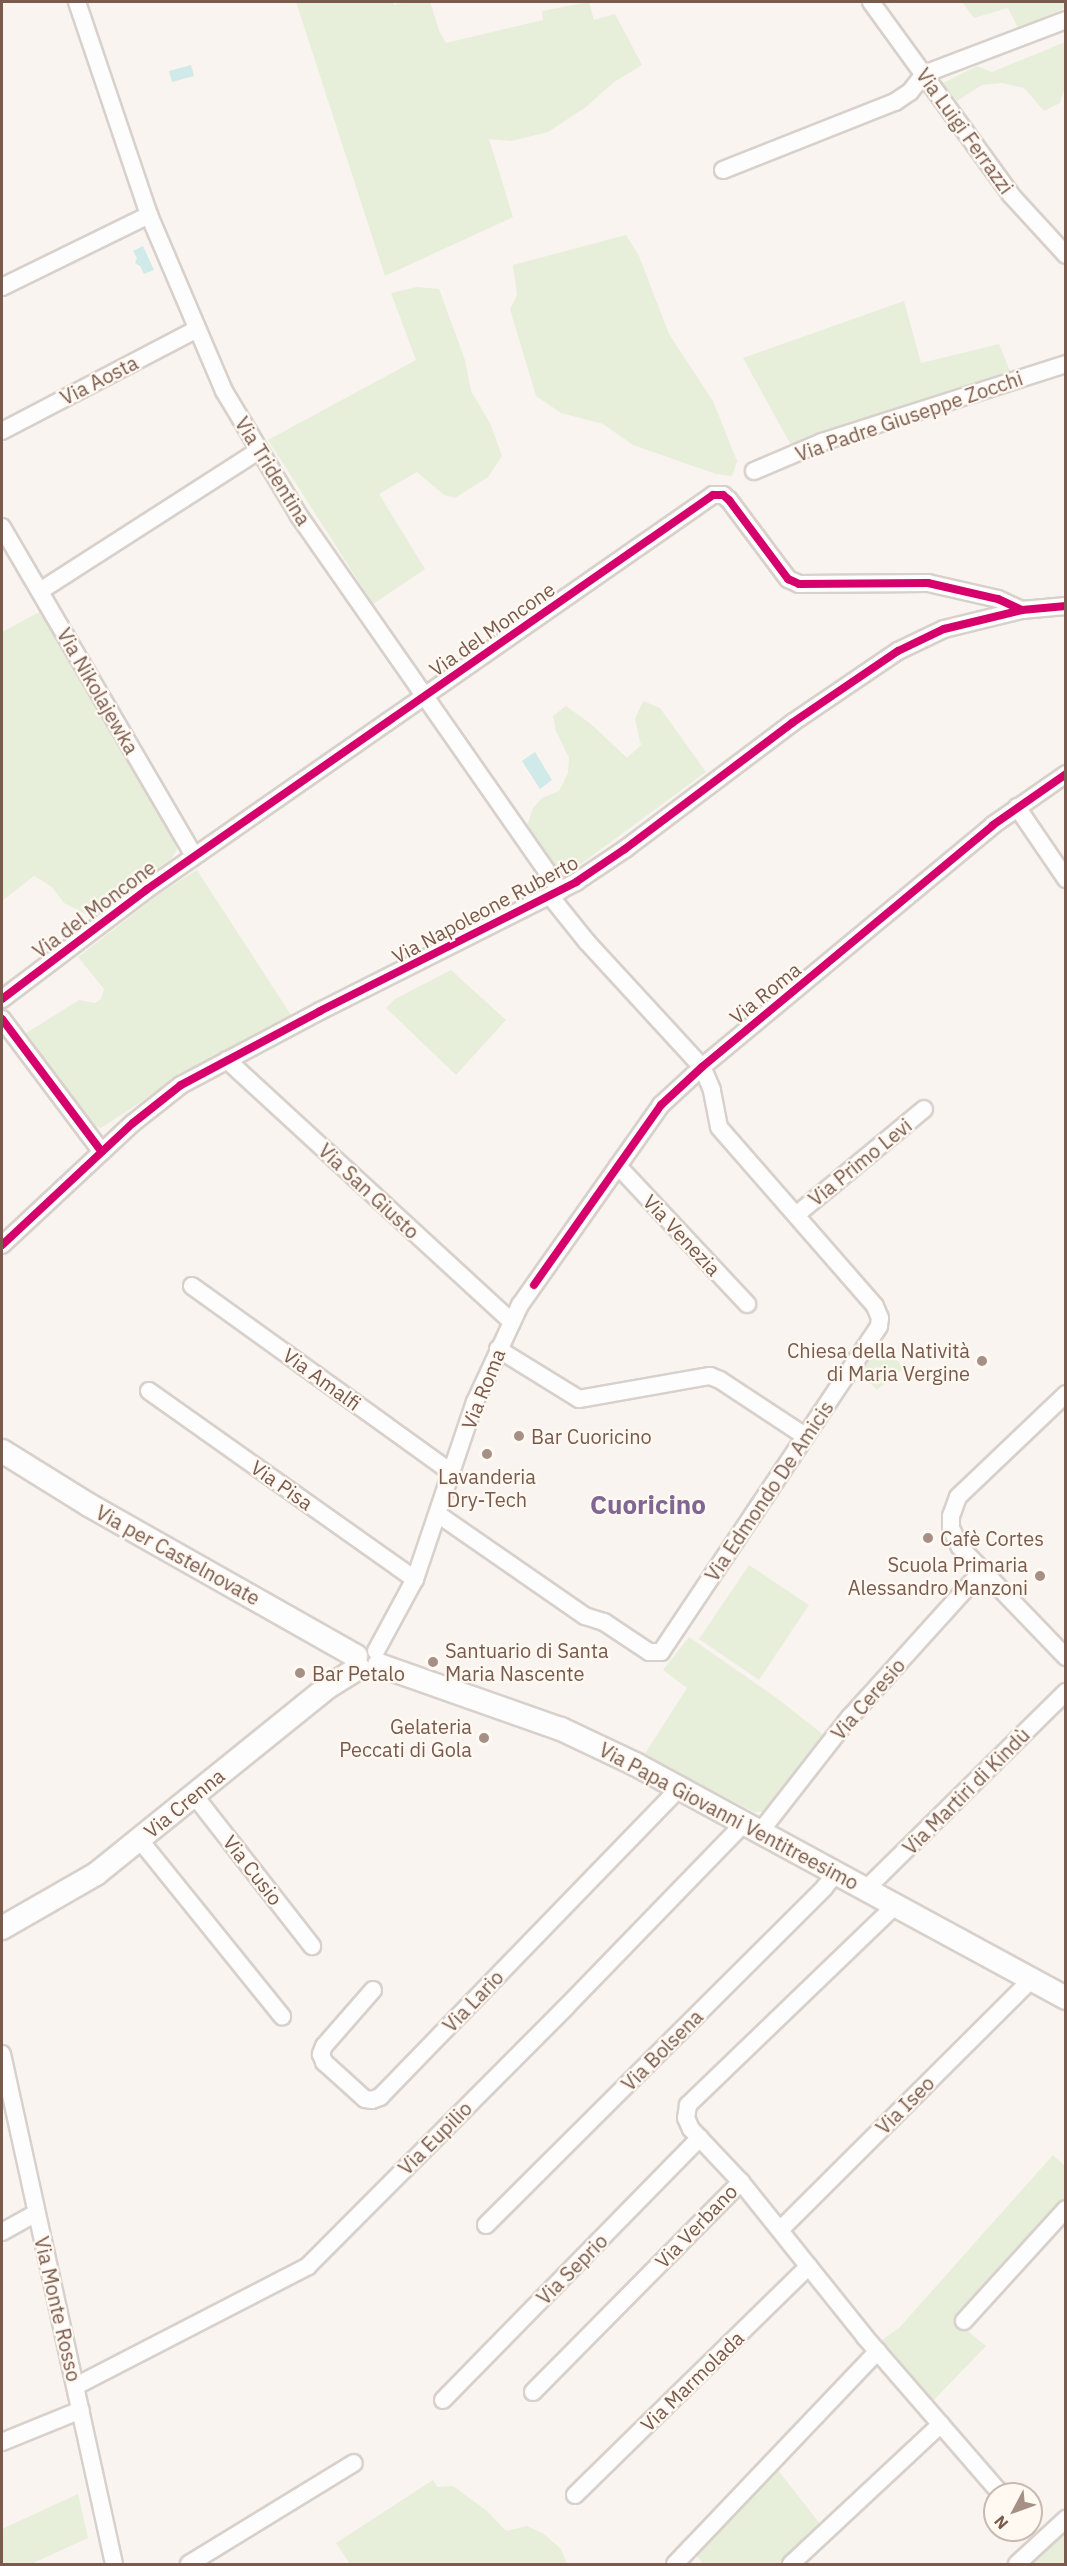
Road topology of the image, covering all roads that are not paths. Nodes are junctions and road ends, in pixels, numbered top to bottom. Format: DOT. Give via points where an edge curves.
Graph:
graph roads {
  1 [pos="77,2"];
  2 [pos="871,2"];
  3 [pos="1065,20"];
  4 [pos="924,74"];
  5 [pos="723,170"];
  6 [pos="149,215"];
  7 [pos="1065,255"];
  8 [pos="2,287"];
  9 [pos="197,329"];
  10 [pos="1065,364"];
  11 [pos="2,430"];
  12 [pos="258,451"];
  13 [pos="754,471"];
  14 [pos="2,527"];
  15 [pos="40,591"];
  16 [pos="1065,606"];
  17 [pos="1022,610"];
  18 [pos="426,696"];
  19 [pos="1065,774"];
  20 [pos="1017,807"];
  21 [pos="194,856"];
  22 [pos="1065,879"];
  23 [pos="556,894"];
  24 [pos="2,999"];
  25 [pos="2,1019"];
  26 [pos="227,1060"];
  27 [pos="702,1067"];
  28 [pos="924,1109"];
  29 [pos="102,1152"];
  30 [pos="618,1166"];
  31 [pos="796,1215"];
  32 [pos="2,1245"];
  33 [pos="192,1286"];
  34 [pos="747,1304"];
  35 [pos="512,1322"];
  36 [pos="498,1349"];
  37 [pos="149,1391"];
  38 [pos="1065,1394"];
  39 [pos="805,1436"];
  40 [pos="2,1451"];
  41 [pos="452,1472"];
  42 [pos="439,1515"];
  43 [pos="981,1571"];
  44 [pos="415,1579"];
  45 [pos="1065,1658"];
  46 [pos="367,1660"];
  47 [pos="1065,1692"];
  48 [pos="680,1788"];
  49 [pos="194,1795"];
  50 [pos="752,1828"];
  51 [pos="139,1839"];
  52 [pos="836,1873"];
  53 [pos="866,1889"];
  54 [pos="896,1905"];
  55 [pos="2,1928"];
  56 [pos="312,1946"];
  57 [pos="1031,1980"];
  58 [pos="373,1990"];
  59 [pos="1065,1998"];
  60 [pos="282,2016"];
  61 [pos="2,2055"];
  62 [pos="700,2138"];
  63 [pos="741,2182"];
  64 [pos="1065,2209"];
  65 [pos="35,2214"];
  66 [pos="486,2225"];
  67 [pos="780,2230"];
  68 [pos="2,2232"];
  69 [pos="809,2266"];
  70 [pos="964,2321"];
  71 [pos="878,2351"];
  72 [pos="76,2386"];
  73 [pos="532,2392"];
  74 [pos="443,2400"];
  75 [pos="81,2410"];
  76 [pos="941,2424"];
  77 [pos="2,2442"];
  78 [pos="354,2463"];
  79 [pos="991,2482"];
  80 [pos="575,2495"];
  81 [pos="1065,2519"];
  82 [pos="1043,2531"];
  83 [pos="1032,2542"];
  84 [pos="114,2565"];
  85 [pos="189,2565"];
  86 [pos="675,2565"];
  87 [pos="791,2565"];
  88 [pos="1017,2565"];
  1 -- 6 [label="street, Via Tridentina"];
  2 -- 4 [label="street, Via Luigi Ferrazzi"];
  3 -- 4 [label="street"];
  4 -- 5 [label="street" via="910,92 895,102"];
  4 -- 7 [label="street, Via Luigi Ferrazzi" via="1011,195"];
  6 -- 8 [label="street"];
  6 -- 9 [label="street, Via Tridentina"];
  9 -- 11 [label="street, Via Aosta"];
  9 -- 12 [label="street, Via Tridentina" via="224,391"];
  10 -- 13 [label="street, Via Padre Giuseppe Zocchi" via="822,442"];
  12 -- 15 [label="street"];
  12 -- 18 [label="street, Via Tridentina"];
  14 -- 15 [label="street, Via Nikolajewka"];
  15 -- 21 [label="street, Via Nikolajewka"];
  16 -- 17 [label="street, Via Napoleone Ruberto"];
  17 -- 18 [label="street, Via del Moncone" via="998,599 928,583 799,584 788,579 729,500 713,495"];
  17 -- 23 [label="street, Via Napoleone Ruberto" via="944,630 898,651 792,723 625,849"];
  18 -- 21 [label="street, Via del Moncone"];
  18 -- 23 [label="street, Via Tridentina"];
  19 -- 20 [label="street, Via Roma"];
  20 -- 22 [label="street"];
  20 -- 27 [label="street, Via Roma"];
  21 -- 24 [label="street, Via del Moncone"];
  23 -- 26 [label="street, Via Napoleone Ruberto"];
  23 -- 27 [label="street, Via Edmondo De Amicis" via="587,942"];
  25 -- 29 [label="street"];
  26 -- 29 [label="street, Via Napoleone Ruberto" via="181,1085"];
  26 -- 35 [label="street, Via San Giusto"];
  27 -- 30 [label="street, Via Roma" via="661,1105"];
  27 -- 31 [label="street, Via Edmondo De Amicis" via="712,1090 719,1127"];
  28 -- 31 [label="street, Via Primo Levi"];
  29 -- 32 [label="street, Via Napoleone Ruberto"];
  30 -- 34 [label="street, Via Venezia"];
  30 -- 35 [label="street, Via Roma"];
  31 -- 39 [label="street, Via Edmondo De Amicis" via="875,1306 880,1318 879,1326"];
  33 -- 41 [label="street, Via Amalfi"];
  35 -- 36 [label="street, Via Roma"];
  36 -- 39 [label="street" via="579,1399 710,1376"];
  36 -- 41 [label="street, Via Roma"];
  37 -- 44 [label="street, Via Pisa"];
  38 -- 43 [label="street" via="953,1506 951,1528 960,1547"];
  39 -- 42 [label="street, Via Edmondo De Amicis" via="666,1648 655,1654 604,1622 585,1616"];
  40 -- 46 [label="street, Via per Castelnovate" via="89,1505"];
  41 -- 42 [label="street, Via Roma"];
  42 -- 44 [label="street, Via Roma"];
  43 -- 45 [label="street"];
  43 -- 50 [label="street, Via Ceresio"];
  44 -- 46 [label="street, Via Roma"];
  46 -- 48 [label="street, Via Papa Giovanni Ventitreesimo" via="561,1729"];
  46 -- 49 [label="street, Via Crenna"];
  47 -- 53 [label="street, Via Martiri di Kindù"];
  48 -- 50 [label="street, Via Papa Giovanni Ventitreesimo"];
  48 -- 58 [label="street, Via Lario" via="380,2097 372,2100 365,2099 324,2062 321,2054"];
  49 -- 51 [label="street, Via Crenna"];
  49 -- 56 [label="street, Via Cusio"];
  50 -- 52 [label="street, Via Papa Giovanni Ventitreesimo"];
  50 -- 72 [label="street, Via Eupilio" via="308,2266"];
  51 -- 55 [label="street, Via Crenna" via="96,1874"];
  51 -- 60 [label="street"];
  52 -- 53 [label="street, Via Papa Giovanni Ventitreesimo"];
  52 -- 66 [label="street, Via Bolsena"];
  53 -- 54 [label="street, Via Papa Giovanni Ventitreesimo"];
  54 -- 57 [label="street, Via Papa Giovanni Ventitreesimo"];
  54 -- 62 [label="street, Via Verbano" via="688,2105 686,2118"];
  57 -- 59 [label="street, Via Papa Giovanni Ventitreesimo"];
  57 -- 67 [label="street, Via Iseo"];
  61 -- 65 [label="street, Via Monte Rosso"];
  62 -- 63 [label="street, Via Verbano"];
  62 -- 74 [label="street, Via Seprio"];
  63 -- 67 [label="street"];
  63 -- 73 [label="street, Via Verbano"];
  64 -- 70 [label="street"];
  65 -- 68 [label="street"];
  65 -- 72 [label="street, Via Monte Rosso"];
  67 -- 69 [label="street"];
  69 -- 71 [label="street"];
  69 -- 80 [label="street, Via Marmolada"];
  71 -- 76 [label="street"];
  71 -- 86 [label="street"];
  72 -- 75 [label="street, Via Monte Rosso"];
  75 -- 77 [label="street"];
  75 -- 84 [label="street, Via Monte Rosso"];
  76 -- 79 [label="street"];
  76 -- 87 [label="street"];
  78 -- 85 [label="street"];
  81 -- 82 [label="street"];
  83 -- 88 [label="street"];
}
